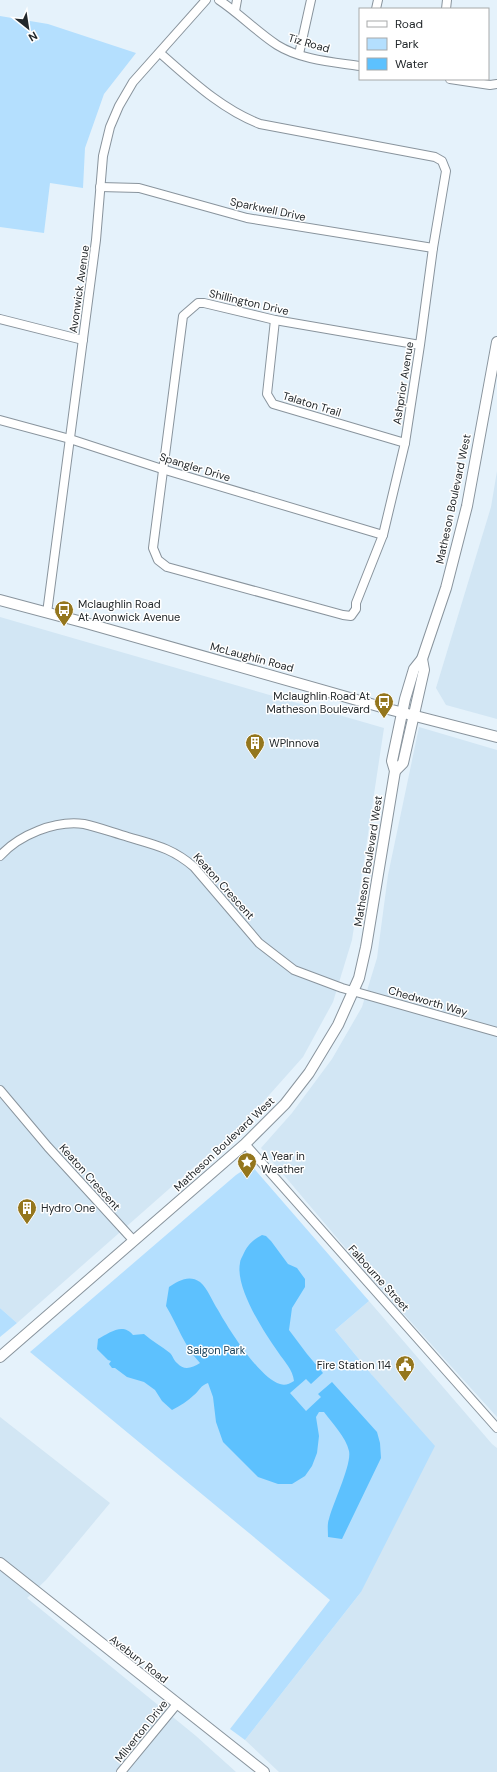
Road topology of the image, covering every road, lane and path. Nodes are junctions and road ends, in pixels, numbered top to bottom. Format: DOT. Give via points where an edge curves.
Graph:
graph roads {
  1 [pos="206,0"];
  2 [pos="220,0"];
  3 [pos="237,0"];
  4 [pos="311,0"];
  5 [pos="235,11"];
  6 [pos="160,53"];
  7 [pos="299,54"];
  8 [pos="359,66"];
  9 [pos="457,80"];
  10 [pos="497,84"];
  11 [pos="100,187"];
  12 [pos="433,248"];
  13 [pos="0,319"];
  14 [pos="275,320"];
  15 [pos="83,340"];
  16 [pos="497,342"];
  17 [pos="420,345"];
  18 [pos="0,420"];
  19 [pos="70,439"];
  20 [pos="405,443"];
  21 [pos="162,469"];
  22 [pos="383,535"];
  23 [pos="0,600"];
  24 [pos="47,613"];
  25 [pos="422,659"];
  26 [pos="401,712"];
  27 [pos="413,715"];
  28 [pos="497,737"];
  29 [pos="395,772"];
  30 [pos="0,856"];
  31 [pos="354,992"];
  32 [pos="497,1032"];
  33 [pos="0,1090"];
  34 [pos="245,1144"];
  35 [pos="134,1241"];
  36 [pos="0,1357"];
  37 [pos="497,1428"];
  38 [pos="0,1563"];
  39 [pos="177,1704"];
  40 [pos="121,1772"];
  41 [pos="264,1772"];
  1 -- 6 [label="street, Avonwick Avenue"];
  2 -- 5 [label="street, Tiz Road"];
  3 -- 5 [label="street"];
  4 -- 7 [label="street"];
  5 -- 7 [label="street, Tiz Road" via="278,46"];
  6 -- 11 [label="street, Avonwick Avenue" via="132,82 119,106 110,127 103,156"];
  6 -- 12 [label="street, Ashprior Avenue" via="215,100 242,118 260,124 434,157 442,161 446,171"];
  7 -- 8 [label="street, Tiz Road"];
  9 -- 10 [label="street"];
  11 -- 12 [label="street, Sparkwell Drive" via="139,188 247,218"];
  11 -- 15 [label="street, Avonwick Avenue"];
  12 -- 17 [label="street, Ashprior Avenue"];
  13 -- 15 [label="street"];
  14 -- 17 [label="street, Shillington Drive"];
  14 -- 20 [label="street, Talaton Trail" via="267,394 272,404"];
  14 -- 21 [label="street, Shillington Drive" via="204,303 198,303 186,312 183,316"];
  15 -- 19 [label="street, Avonwick Avenue"];
  16 -- 25 [label="street, Matheson Boulevard West" via="466,506 446,588"];
  17 -- 20 [label="street, Ashprior Avenue"];
  18 -- 19 [label="street, Spangler Drive"];
  19 -- 21 [label="street, Spangler Drive"];
  19 -- 24 [label="street, Avonwick Avenue"];
  20 -- 22 [label="street, Ashprior Avenue"];
  21 -- 22 [label="street, Spangler Drive"];
  21 -- 22 [label="street, Ashprior Avenue" via="153,548 158,560 167,567 352,616"];
  23 -- 24 [label="street, McLaughlin Road"];
  24 -- 26 [label="street, McLaughlin Road"];
  25 -- 26 [label="street, Matheson Boulevard West" via="414,669"];
  25 -- 27 [label="street, Matheson Boulevard West" via="424,670"];
  26 -- 27 [label="street, McLaughlin Road"];
  26 -- 29 [label="street, Matheson Boulevard West" via="392,761"];
  27 -- 28 [label="street, McLaughlin Road"];
  27 -- 29 [label="street, Matheson Boulevard West" via="403,763"];
  29 -- 31 [label="street, Matheson Boulevard West" via="366,947"];
  30 -- 31 [label="street, Keaton Crescent" via="30,835 45,829 83,824 168,849 194,867 259,943 294,970"];
  31 -- 32 [label="street, Chedworth Way"];
  31 -- 34 [label="street, Matheson Boulevard West" via="309,1073 285,1104"];
  33 -- 35 [label="street, Keaton Crescent"];
  34 -- 35 [label="street, Matheson Boulevard West"];
  34 -- 37 [label="street, Falbourne Street"];
  35 -- 36 [label="street, Matheson Boulevard West"];
  38 -- 39 [label="street, Avebury Road"];
  39 -- 40 [label="street, Milverton Drive"];
  39 -- 41 [label="street, Avebury Road"];
}
